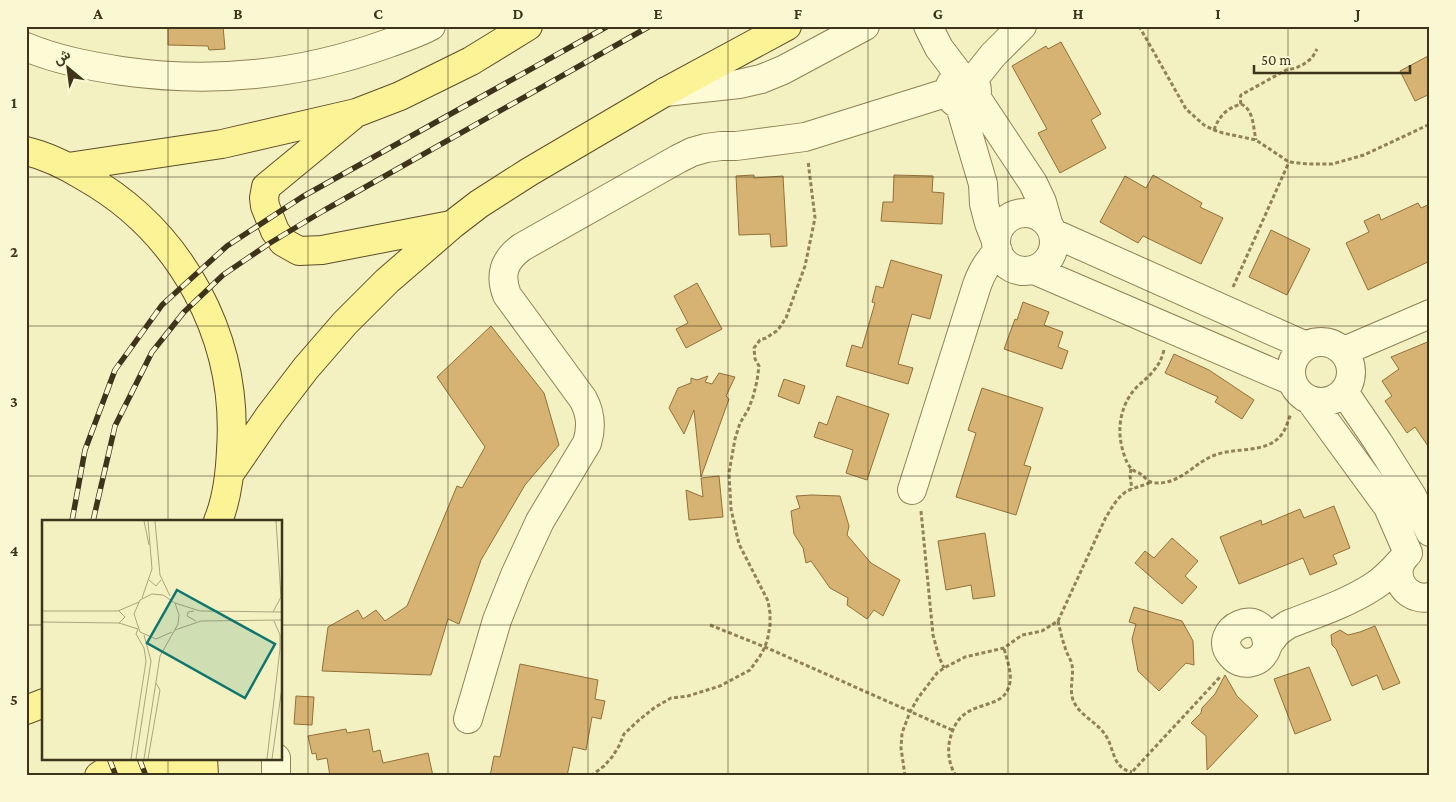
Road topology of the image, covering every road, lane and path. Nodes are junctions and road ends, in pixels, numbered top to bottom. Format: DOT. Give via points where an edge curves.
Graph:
graph roads {
  1 [pos="30,26"];
  2 [pos="431,26"];
  3 [pos="528,26"];
  4 [pos="786,26"];
  5 [pos="865,26"];
  6 [pos="928,26"];
  7 [pos="1022,26"];
  8 [pos="1139,26"];
  9 [pos="32,49"];
  10 [pos="1316,49"];
  11 [pos="964,90"];
  12 [pos="665,92"];
  13 [pos="1241,104"];
  14 [pos="356,113"];
  15 [pos="1430,124"];
  16 [pos="1214,130"];
  17 [pos="805,137"];
  18 [pos="1256,140"];
  19 [pos="27,151"];
  20 [pos="1289,162"];
  21 [pos="68,167"];
  22 [pos="453,224"];
  23 [pos="1050,228"];
  24 [pos="997,246"];
  25 [pos="1034,270"];
  26 [pos="1222,309"];
  27 [pos="1430,314"];
  28 [pos="1167,327"];
  29 [pos="1306,346"];
  30 [pos="1344,351"];
  31 [pos="1301,391"];
  32 [pos="1344,392"];
  33 [pos="1132,469"];
  34 [pos="230,473"];
  35 [pos="914,482"];
  36 [pos="1151,482"];
  37 [pos="1132,489"];
  38 [pos="219,518"];
  39 [pos="1430,532"];
  40 [pos="1413,554"];
  41 [pos="1353,598"];
  42 [pos="1425,599"];
  43 [pos="1058,621"];
  44 [pos="710,625"];
  45 [pos="764,647"];
  46 [pos="1004,648"];
  47 [pos="1236,660"];
  48 [pos="944,668"];
  49 [pos="42,704"];
  50 [pos="26,710"];
  51 [pos="910,712"];
  52 [pos="468,718"];
  53 [pos="952,730"];
  54 [pos="132,760"];
  55 [pos="149,760"];
  56 [pos="203,760"];
  57 [pos="276,760"];
  58 [pos="1132,772"];
  59 [pos="99,776"];
  60 [pos="188,776"];
  61 [pos="204,776"];
  62 [pos="276,776"];
  63 [pos="591,776"];
  64 [pos="905,776"];
  65 [pos="956,776"];
  66 [pos="1129,776"];
  1 -- 9 [label="street"];
  2 -- 9 [label="street" via="358,55 292,70 225,77 158,76 91,66"];
  3 -- 14 [label="main road" via="470,61 400,96"];
  4 -- 12 [label="main road"];
  5 -- 12 [label="street" via="761,79"];
  6 -- 11 [label="street"];
  7 -- 11 [label="street"];
  8 -- 16 [label="path" via="1186,110"];
  10 -- 13 [label="path" via="1304,64 1286,70 1241,95"];
  11 -- 17 [label="street"];
  11 -- 23 [label="street" via="1033,183"];
  11 -- 24 [label="street" via="984,204"];
  12 -- 22 [label="main road" via="529,172"];
  13 -- 16 [label="path" via="1223,113"];
  13 -- 18 [label="path" via="1250,112"];
  14 -- 21 [label="main road" via="222,144"];
  14 -- 22 [label="main road" via="266,187 265,206 283,242 299,251 322,250"];
  15 -- 20 [label="path" via="1374,151 1344,161 1320,165"];
  16 -- 18 [label="path"];
  17 -- 45 [label="path" via="815,218 811,242 786,318 778,330 760,340 754,348 759,366 757,381 734,440 729,473 730,508 739,544 768,602 770,625"];
  17 -- 52 [label="street" via="692,152 522,247 508,260 503,277 507,295 583,399 591,420 590,432 587,443 540,521 515,575 497,620"];
  18 -- 20 [label="path"];
  19 -- 21 [label="main road"];
  20 -- 26 [label="path"];
  21 -- 34 [label="main road" via="104,187 136,213 165,242 189,276 208,312 222,350 233,432"];
  22 -- 34 [label="main road" via="387,281 345,323 270,415"];
  23 -- 24 [label="street" via="1039,216 1016,214 999,230"];
  23 -- 25 [label="street" via="1055,244 1052,256"];
  23 -- 26 [label="street"];
  24 -- 25 [label="street" via="1003,261 1012,268"];
  24 -- 35 [label="street" via="981,272"];
  25 -- 28 [label="street"];
  26 -- 29 [label="street"];
  27 -- 30 [label="street"];
  28 -- 31 [label="street"];
  28 -- 33 [label="path" via="1162,358 1152,374 1131,394 1122,412 1120,444"];
  29 -- 30 [label="street" via="1319,342 1332,344"];
  29 -- 31 [label="street" via="1296,355 1292,368"];
  30 -- 32 [label="street" via="1352,372"];
  31 -- 32 [label="street" via="1322,402"];
  31 -- 36 [label="path" via="1282,435 1270,444 1224,452 1203,460 1180,478"];
  31 -- 40 [label="street" via="1388,507"];
  32 -- 39 [label="street" via="1412,496"];
  33 -- 36 [label="path"];
  33 -- 37 [label="path"];
  34 -- 38 [label="main road"];
  35 -- 48 [label="path" via="933,636"];
  36 -- 37 [label="path"];
  37 -- 43 [label="path" via="1121,496 1105,519"];
  40 -- 41 [label="street" via="1375,586"];
  40 -- 42 [label="street" via="1399,568 1399,577 1407,592"];
  41 -- 42 [label="street" via="1402,594"];
  41 -- 47 [label="street" via="1290,624 1277,633 1260,634 1265,652 1261,657 1243,663"];
  43 -- 46 [label="path" via="1042,631 1022,635"];
  43 -- 58 [label="path" via="1072,666 1074,703 1104,733 1117,764"];
  44 -- 45 [label="path"];
  45 -- 51 [label="path"];
  45 -- 63 [label="path" via="750,670 720,686 671,698 654,708 624,734 612,757"];
  46 -- 48 [label="path" via="965,657"];
  46 -- 53 [label="path" via="1010,673 1007,691 999,700 965,713"];
  47 -- 58 [label="path"];
  48 -- 51 [label="path" via="932,679"];
  49 -- 50 [label="main road"];
  51 -- 53 [label="path"];
  51 -- 64 [label="path" via="902,733"];
  53 -- 65 [label="path" via="949,754"];
  54 -- 59 [label="main road" via="116,765"];
  55 -- 60 [label="main road" via="176,768"];
  56 -- 61 [label="main road"];
  57 -- 62 [label="street"];
  58 -- 66 [label="path"];
}
